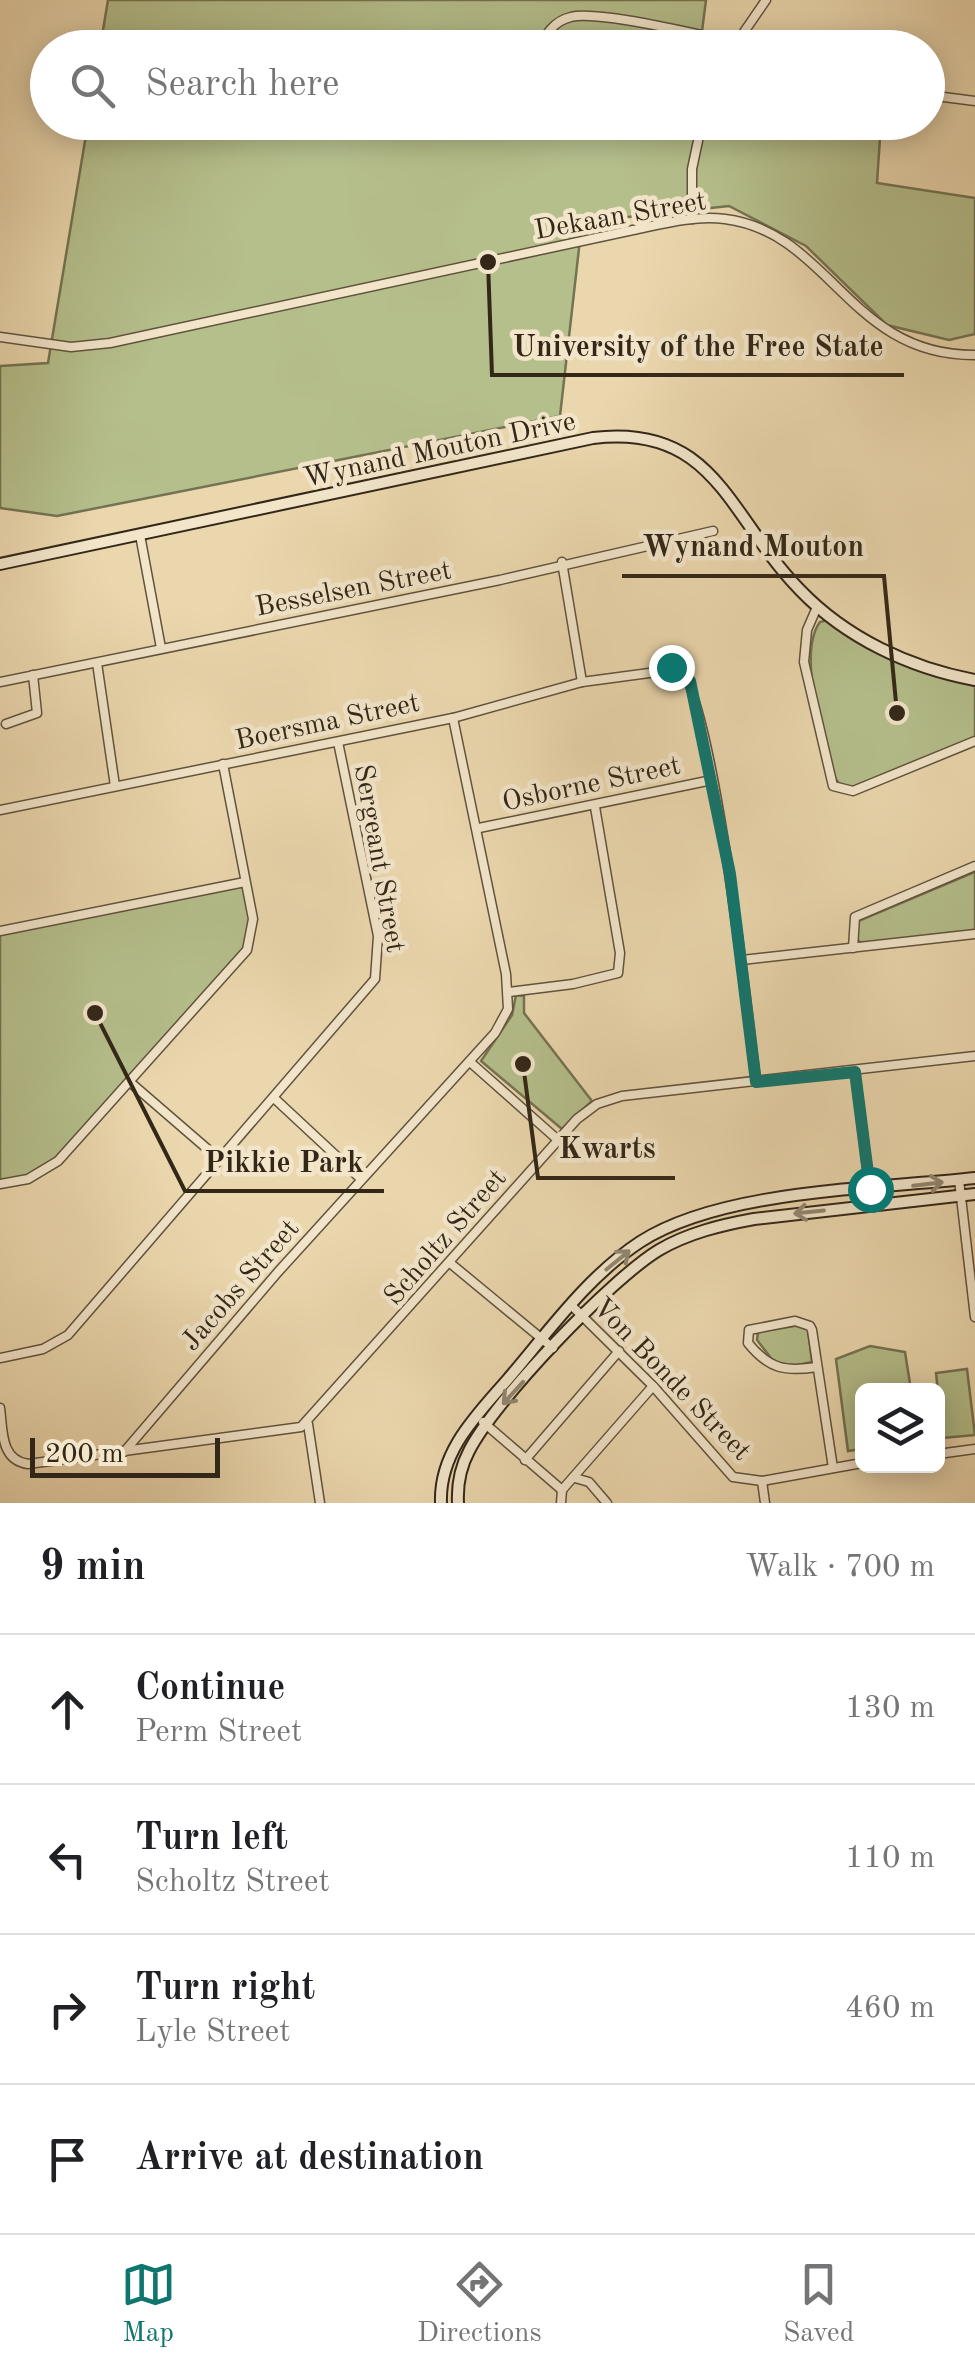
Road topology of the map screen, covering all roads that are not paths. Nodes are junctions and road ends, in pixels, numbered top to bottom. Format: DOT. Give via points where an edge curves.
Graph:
graph roads {
  1 [pos="766,0"];
  2 [pos="550,30"];
  3 [pos="654,30"];
  4 [pos="745,30"];
  5 [pos="945,97"];
  6 [pos="975,101"];
  7 [pos="698,140"];
  8 [pos="692,219"];
  9 [pos="0,337"];
  10 [pos="975,355"];
  11 [pos="713,530"];
  12 [pos="140,534"];
  13 [pos="562,562"];
  14 [pos="0,564"];
  15 [pos="817,606"];
  16 [pos="161,648"];
  17 [pos="96,663"];
  18 [pos="32,675"];
  19 [pos="975,680"];
  20 [pos="0,682"];
  21 [pos="582,682"];
  22 [pos="453,718"];
  23 [pos="6,724"];
  24 [pos="975,741"];
  25 [pos="338,742"];
  26 [pos="223,764"];
  27 [pos="712,780"];
  28 [pos="115,786"];
  29 [pos="595,807"];
  30 [pos="0,810"];
  31 [pos="479,828"];
  32 [pos="975,866"];
  33 [pos="246,882"];
  34 [pos="0,931"];
  35 [pos="975,934"];
  36 [pos="853,948"];
  37 [pos="742,960"];
  38 [pos="510,992"];
  39 [pos="975,1056"];
  40 [pos="470,1062"];
  41 [pos="855,1072"];
  42 [pos="756,1082"];
  43 [pos="130,1083"];
  44 [pos="274,1098"];
  45 [pos="558,1140"];
  46 [pos="219,1160"];
  47 [pos="361,1178"];
  48 [pos="975,1178"];
  49 [pos="959,1180"];
  50 [pos="0,1184"];
  51 [pos="870,1189"];
  52 [pos="975,1194"];
  53 [pos="959,1196"];
  54 [pos="872,1206"];
  55 [pos="685,1220"];
  56 [pos="692,1235"];
  57 [pos="450,1264"];
  58 [pos="571,1306"];
  59 [pos="583,1315"];
  60 [pos="975,1316"];
  61 [pos="540,1341"];
  62 [pos="553,1348"];
  63 [pos="619,1351"];
  64 [pos="0,1358"];
  65 [pos="817,1367"];
  66 [pos="652,1386"];
  67 [pos="0,1408"];
  68 [pos="475,1418"];
  69 [pos="308,1424"];
  70 [pos="487,1424"];
  71 [pos="142,1430"];
  72 [pos="975,1448"];
  73 [pos="144,1449"];
  74 [pos="124,1452"];
  75 [pos="945,1453"];
  76 [pos="525,1460"];
  77 [pos="855,1464"];
  78 [pos="834,1468"];
  79 [pos="575,1478"];
  80 [pos="762,1481"];
  81 [pos="562,1490"];
  82 [pos="320,1503"];
  83 [pos="441,1503"];
  84 [pos="458,1503"];
  85 [pos="561,1503"];
  86 [pos="607,1503"];
  87 [pos="766,1503"];
  1 -- 4 [label="street"];
  2 -- 3 [label="street" via="579,16"];
  5 -- 6 [label="street"];
  7 -- 8 [label="street"];
  8 -- 9 [label="street, Dekaan Street" via="110,342 71,347"];
  8 -- 10 [label="street, Dekaan Street" via="729,219 768,233 890,335 931,351"];
  11 -- 13 [label="street, Besselsen Street"];
  12 -- 14 [label="street, Wynand Mouton Drive"];
  12 -- 15 [label="street, Wynand Mouton Drive" via="633,435 670,444 710,472 770,556"];
  12 -- 16 [label="street"];
  13 -- 16 [label="street, Besselsen Street"];
  13 -- 21 [label="street"];
  15 -- 19 [label="street, Wynand Mouton Drive" via="896,656"];
  15 -- 24 [label="street" via="804,662 832,786 853,791"];
  16 -- 17 [label="street, Besselsen Street"];
  17 -- 18 [label="street, Besselsen Street"];
  17 -- 28 [label="street"];
  18 -- 20 [label="street, Besselsen Street"];
  18 -- 23 [label="street" via="37,713"];
  21 -- 22 [label="street, Boersma Street"];
  21 -- 27 [label="street, Boersma Street" via="679,670 690,681"];
  22 -- 25 [label="street, Boersma Street"];
  22 -- 31 [label="street"];
  25 -- 26 [label="street, Boersma Street"];
  25 -- 44 [label="street, Sergeant Street" via="376,926 378,969 369,990"];
  26 -- 28 [label="street, Boersma Street"];
  26 -- 33 [label="street"];
  27 -- 29 [label="street, Osborne Street"];
  27 -- 37 [label="street"];
  28 -- 30 [label="street, Boersma Street"];
  29 -- 31 [label="street, Osborne Street"];
  29 -- 38 [label="street" via="622,965 610,978"];
  31 -- 38 [label="street"];
  32 -- 36 [label="street" via="856,918"];
  33 -- 34 [label="street"];
  33 -- 43 [label="street" via="253,919 247,950"];
  35 -- 36 [label="street"];
  36 -- 37 [label="street"];
  37 -- 42 [label="street"];
  38 -- 40 [label="street, Jacobs Street" via="502,1022"];
  39 -- 41 [label="street, Scholtz Street"];
  40 -- 45 [label="street"];
  40 -- 47 [label="street, Jacobs Street"];
  41 -- 42 [label="street, Scholtz Street"];
  41 -- 51 [label="street"];
  42 -- 45 [label="street, Scholtz Street" via="605,1100"];
  43 -- 46 [label="street"];
  43 -- 50 [label="street" via="58,1161 28,1179"];
  44 -- 46 [label="street, Sergeant Street"];
  44 -- 47 [label="street"];
  45 -- 57 [label="street, Scholtz Street"];
  46 -- 64 [label="street, Sergeant Street" via="68,1335"];
  47 -- 71 [label="street, Jacobs Street"];
  48 -- 49 [label="street"];
  51 -- 49 [label="street, one-way"];
  49 -- 53 [label="street"];
  51 -- 54 [label="street"];
  51 -- 55 [label="street" via="753,1203"];
  52 -- 53 [label="street"];
  53 -- 54 [label="street"];
  53 -- 60 [label="street"];
  54 -- 56 [label="street, one-way" via="754,1218"];
  55 -- 56 [label="street"];
  58 -- 55 [label="street, one-way" via="641,1242"];
  56 -- 59 [label="street" via="640,1263"];
  57 -- 61 [label="street"];
  57 -- 69 [label="street, Scholtz Street"];
  58 -- 59 [label="street, Von Bonde Street"];
  58 -- 61 [label="street"];
  59 -- 62 [label="street"];
  59 -- 63 [label="street, Von Bonde Street"];
  61 -- 62 [label="street"];
  61 -- 68 [label="street"];
  62 -- 70 [label="street, one-way"];
  63 -- 66 [label="street, Von Bonde Street"];
  63 -- 76 [label="street"];
  65 -- 65 [label="street" via="806,1323 749,1330 748,1343 773,1366"];
  65 -- 78 [label="street"];
  66 -- 79 [label="street"];
  66 -- 80 [label="street, Von Bonde Street" via="728,1473"];
  67 -- 74 [label="street" via="5,1446 19,1462"];
  68 -- 70 [label="street"];
  68 -- 83 [label="street" via="446,1464"];
  69 -- 73 [label="street"];
  69 -- 82 [label="street"];
  70 -- 76 [label="street"];
  70 -- 84 [label="street" via="460,1469"];
  71 -- 73 [label="street"];
  71 -- 74 [label="street, Jacobs Street"];
  72 -- 75 [label="street"];
  73 -- 74 [label="street"];
  76 -- 81 [label="street"];
  77 -- 78 [label="street, Von Bonde Street"];
  78 -- 80 [label="street, Von Bonde Street"];
  79 -- 81 [label="street"];
  79 -- 86 [label="street" via="589,1482"];
  80 -- 87 [label="street"];
  81 -- 85 [label="street"];
}
